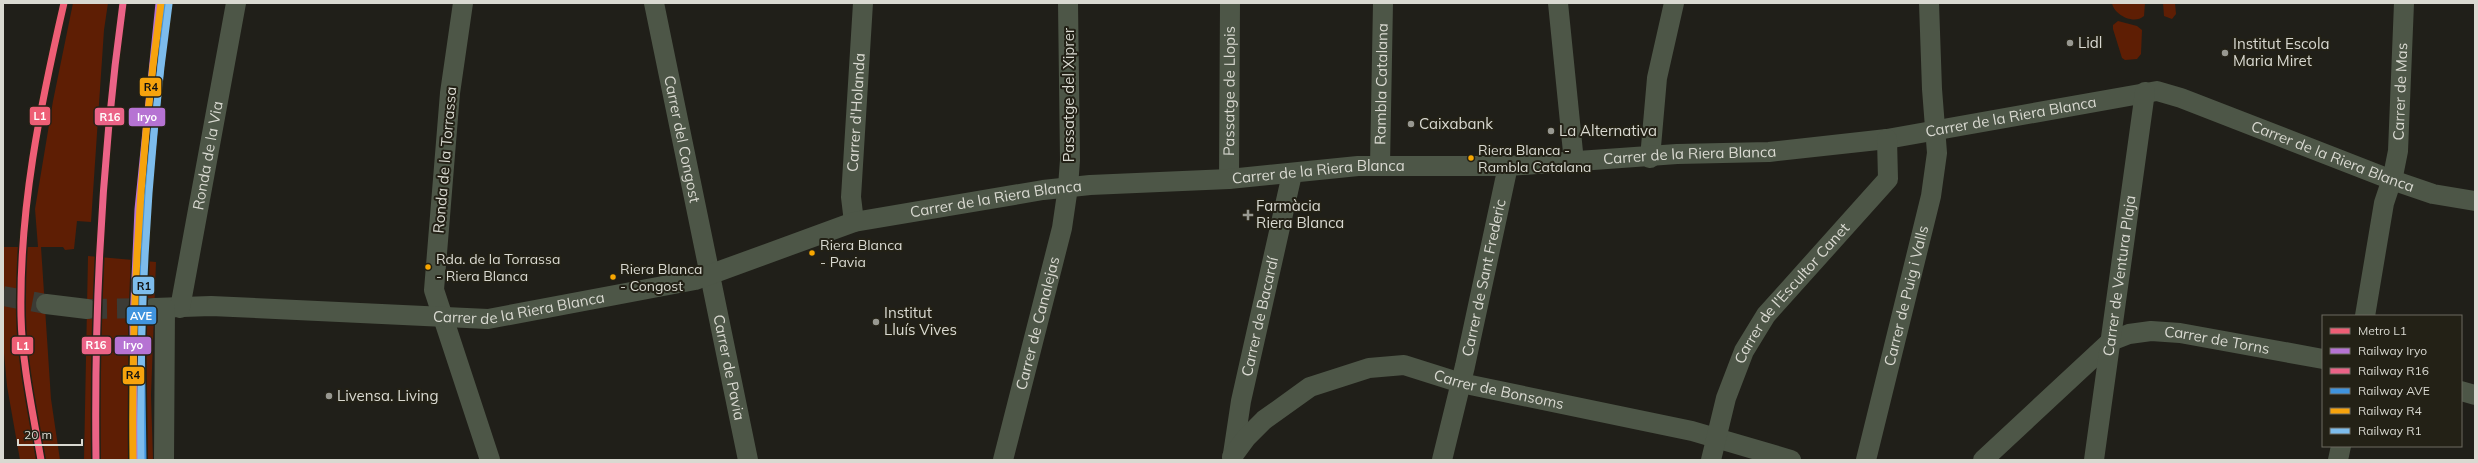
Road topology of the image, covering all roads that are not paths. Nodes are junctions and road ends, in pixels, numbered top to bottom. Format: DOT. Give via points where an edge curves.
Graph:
graph roads {
  1 [pos="236,3"];
  2 [pos="463,3"];
  3 [pos="654,3"];
  4 [pos="862,3"];
  5 [pos="1068,3"];
  6 [pos="1230,3"];
  7 [pos="1383,3"];
  8 [pos="1558,3"];
  9 [pos="1674,3"];
  10 [pos="1929,3"];
  11 [pos="2404,3"];
  12 [pos="2145,92"];
  13 [pos="1934,130"];
  14 [pos="1887,139"];
  15 [pos="1650,158"];
  16 [pos="1574,162"];
  17 [pos="1380,165"];
  18 [pos="1508,166"];
  19 [pos="1292,174"];
  20 [pos="1229,179"];
  21 [pos="2392,180"];
  22 [pos="1068,187"];
  23 [pos="2475,201"];
  24 [pos="854,222"];
  25 [pos="708,276"];
  26 [pos="46,304"];
  27 [pos="166,308"];
  28 [pos="87,309"];
  29 [pos="2365,315"];
  30 [pos="442,316"];
  31 [pos="2111,341"];
  32 [pos="2322,359"];
  33 [pos="1461,383"];
  34 [pos="2462,391"];
  35 [pos="2475,395"];
  36 [pos="1716,437"];
  37 [pos="2340,447"];
  38 [pos="1232,459"];
  39 [pos="164,460"];
  40 [pos="490,460"];
  41 [pos="748,460"];
  42 [pos="1003,460"];
  43 [pos="1442,460"];
  44 [pos="1711,460"];
  45 [pos="1791,460"];
  46 [pos="1866,460"];
  47 [pos="1983,460"];
  48 [pos="2094,460"];
  49 [pos="2338,460"];
  1 -- 27 [label="street, Ronda de la Via"];
  2 -- 30 [label="street, Ronda de la Torrassa" via="450,93 434,290"];
  3 -- 25 [label="street, Carrer del Congost"];
  4 -- 24 [label="street, Carrer d'Holanda" via="851,197"];
  5 -- 22 [label="street, Passatge del Xiprer"];
  6 -- 20 [label="street, Passatge de Llopis"];
  7 -- 17 [label="street, Rambla Catalana"];
  8 -- 16 [label="street"];
  9 -- 15 [label="street" via="1657,78"];
  10 -- 13 [label="street, Carrer de Puig i Valls"];
  11 -- 21 [label="street, Carrer de Mas" via="2398,151"];
  12 -- 13 [label="street, Carrer de la Riera Blanca"];
  12 -- 21 [label="street, Carrer de la Riera Blanca" via="2157,91 2181,98"];
  12 -- 31 [label="street, Carrer de Ventura Plaja"];
  13 -- 14 [label="street, Carrer de la Riera Blanca"];
  13 -- 46 [label="street, Carrer de Puig i Valls" via="1937,154 1931,196"];
  14 -- 15 [label="street, Carrer de la Riera Blanca" via="1768,152 1677,154"];
  14 -- 36 [label="street, Carrer de l'Escultor Canet" via="1888,179 1766,315 1744,351 1726,398"];
  15 -- 16 [label="street, Carrer de la Riera Blanca"];
  16 -- 18 [label="street, Carrer de la Riera Blanca"];
  17 -- 18 [label="street, Carrer de la Riera Blanca"];
  17 -- 19 [label="street, Carrer de la Riera Blanca"];
  18 -- 33 [label="street, Carrer de Sant Frederic"];
  19 -- 20 [label="street, Carrer de la Riera Blanca"];
  19 -- 38 [label="street, Carrer de Bacardí" via="1241,401"];
  20 -- 22 [label="street, Carrer de la Riera Blanca"];
  21 -- 23 [label="street, Carrer de la Riera Blanca" via="2433,194"];
  21 -- 29 [label="street, Carrer de Mas" via="2384,203"];
  22 -- 24 [label="street, Carrer de la Riera Blanca"];
  22 -- 42 [label="street, Carrer de Canalejas" via="1062,228"];
  24 -- 25 [label="street, Carrer de la Riera Blanca"];
  25 -- 30 [label="street, Carrer de la Riera Blanca" via="488,319"];
  25 -- 41 [label="street, Carrer de Pavia"];
  26 -- 28 [label="street"];
  27 -- 30 [label="street, Carrer de la Riera Blanca" via="211,306"];
  27 -- 39 [label="street, Ronda de la Via"];
  30 -- 40 [label="street, Ronda de la Torrassa"];
  31 -- 32 [label="street, Carrer de Torns" via="2128,334 2165,332"];
  31 -- 47 [label="street"];
  31 -- 48 [label="street, Carrer de Ventura Plaja"];
  33 -- 36 [label="street, Carrer de Bonsoms"];
  33 -- 38 [label="street, Carrer de Bonsoms" via="1404,365 1369,368 1344,374 1310,387 1287,402 1246,438"];
  33 -- 43 [label="street, Carrer de Sant Frederic"];
  34 -- 35 [label="street"];
  36 -- 44 [label="street, Carrer de l'Escultor Canet"];
  36 -- 45 [label="street, Carrer de Bonsoms"];
  37 -- 49 [label="street"];
}
